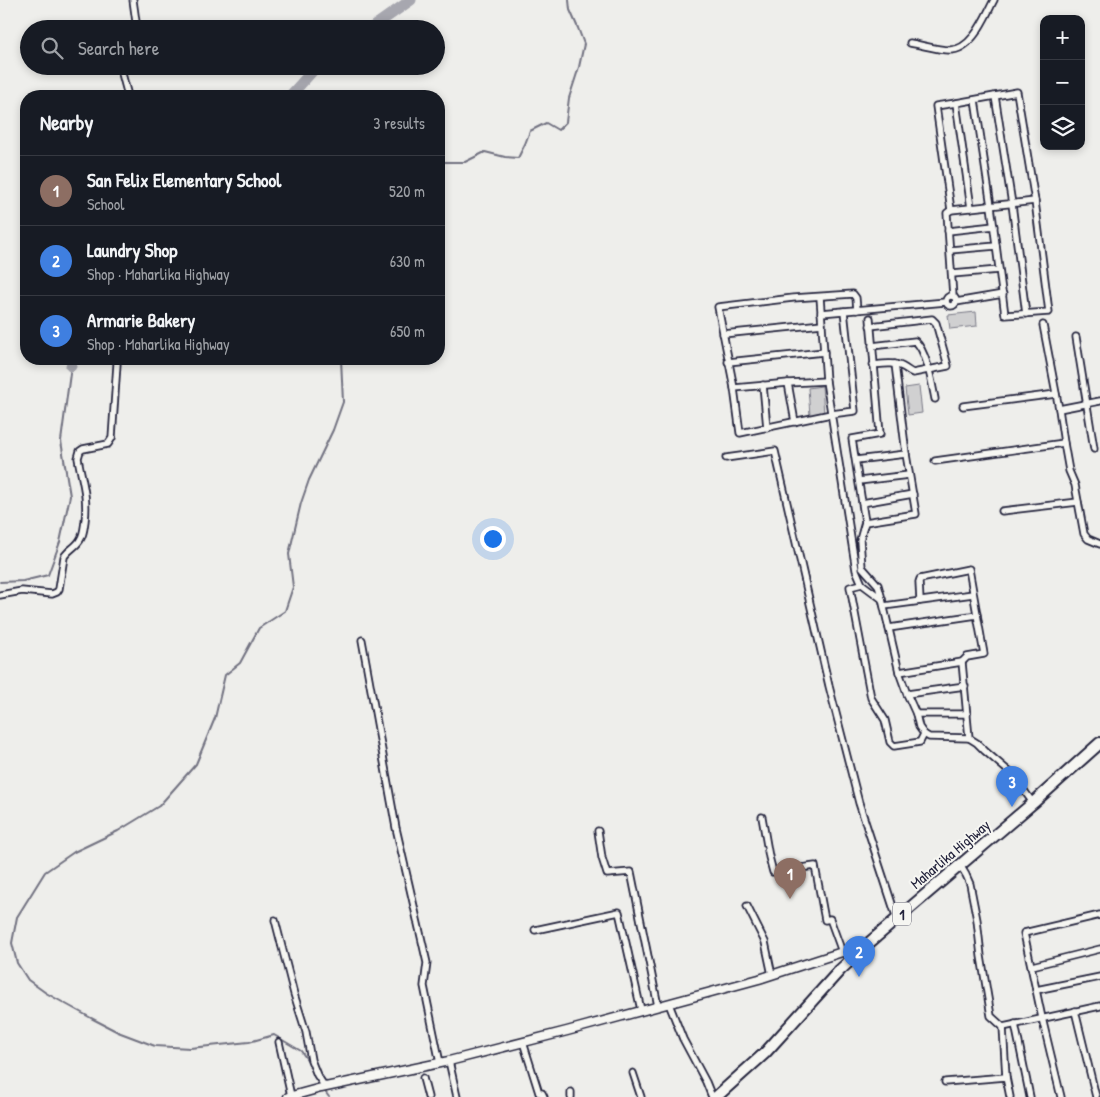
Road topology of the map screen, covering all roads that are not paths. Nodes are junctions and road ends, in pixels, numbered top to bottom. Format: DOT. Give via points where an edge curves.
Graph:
graph roads {
  1 [pos="133,0"];
  2 [pos="994,0"];
  3 [pos="136,20"];
  4 [pos="910,43"];
  5 [pos="122,75"];
  6 [pos="126,90"];
  7 [pos="995,96"];
  8 [pos="975,100"];
  9 [pos="956,103"];
  10 [pos="1035,201"];
  11 [pos="1012,204"];
  12 [pos="991,206"];
  13 [pos="971,208"];
  14 [pos="951,210"];
  15 [pos="994,226"];
  16 [pos="948,231"];
  17 [pos="996,246"];
  18 [pos="950,250"];
  19 [pos="999,270"];
  20 [pos="952,274"];
  21 [pos="1003,294"];
  22 [pos="820,297"];
  23 [pos="955,299"];
  24 [pos="856,310"];
  25 [pos="844,311"];
  26 [pos="821,313"];
  27 [pos="1026,314"];
  28 [pos="870,318"];
  29 [pos="822,324"];
  30 [pos="1043,325"];
  31 [pos="870,326"];
  32 [pos="723,334"];
  33 [pos="1076,337"];
  34 [pos="872,346"];
  35 [pos="824,352"];
  36 [pos="728,362"];
  37 [pos="895,364"];
  38 [pos="117,365"];
  39 [pos="873,365"];
  40 [pos="929,369"];
  41 [pos="826,381"];
  42 [pos="788,383"];
  43 [pos="763,385"];
  44 [pos="734,388"];
  45 [pos="1056,394"];
  46 [pos="935,400"];
  47 [pos="1100,401"];
  48 [pos="1087,404"];
  49 [pos="964,406"];
  50 [pos="1059,409"];
  51 [pos="831,414"];
  52 [pos="795,422"];
  53 [pos="767,428"];
  54 [pos="1064,443"];
  55 [pos="1094,449"];
  56 [pos="906,454"];
  57 [pos="726,458"];
  58 [pos="856,460"];
  59 [pos="935,461"];
  60 [pos="910,474"];
  61 [pos="859,481"];
  62 [pos="913,494"];
  63 [pos="1078,502"];
  64 [pos="862,503"];
  65 [pos="1002,511"];
  66 [pos="865,522"];
  67 [pos="1100,544"];
  68 [pos="862,584"];
  69 [pos="974,594"];
  70 [pos="0,595"];
  71 [pos="882,599"];
  72 [pos="920,601"];
  73 [pos="884,606"];
  74 [pos="977,615"];
  75 [pos="889,628"];
  76 [pos="362,640"];
  77 [pos="962,662"];
  78 [pos="899,672"];
  79 [pos="965,686"];
  80 [pos="907,694"];
  81 [pos="916,714"];
  82 [pos="967,714"];
  83 [pos="924,734"];
  84 [pos="970,738"];
  85 [pos="1100,743"];
  86 [pos="1033,804"];
  87 [pos="762,817"];
  88 [pos="598,832"];
  89 [pos="960,865"];
  90 [pos="747,906"];
  91 [pos="1100,915"];
  92 [pos="897,919"];
  93 [pos="275,920"];
  94 [pos="535,930"];
  95 [pos="1100,949"];
  96 [pos="860,951"];
  97 [pos="842,952"];
  98 [pos="1032,966"];
  99 [pos="772,975"];
  100 [pos="1100,977"];
  101 [pos="1036,990"];
  102 [pos="670,1004"];
  103 [pos="658,1006"];
  104 [pos="1100,1006"];
  105 [pos="641,1010"];
  106 [pos="1076,1011"];
  107 [pos="1042,1018"];
  108 [pos="1015,1024"];
  109 [pos="1003,1027"];
  110 [pos="279,1042"];
  111 [pos="523,1042"];
  112 [pos="444,1062"];
  113 [pos="632,1073"];
  114 [pos="423,1078"];
  115 [pos="1006,1078"];
  116 [pos="945,1082"];
  117 [pos="325,1087"];
  118 [pos="290,1097"];
  119 [pos="428,1097"];
  120 [pos="457,1097"];
  121 [pos="544,1097"];
  122 [pos="641,1097"];
  123 [pos="712,1097"];
  124 [pos="716,1097"];
  125 [pos="1010,1097"];
  126 [pos="1030,1097"];
  127 [pos="1061,1097"];
  128 [pos="1096,1097"];
  1 -- 3 [label="street"];
  2 -- 4 [label="street" via="972,38 963,46 950,50"];
  5 -- 6 [label="street"];
  7 -- 8 [label="street"];
  7 -- 10 [label="street" via="1017,92"];
  7 -- 11 [label="street"];
  8 -- 9 [label="street"];
  8 -- 12 [label="street"];
  9 -- 13 [label="street"];
  9 -- 14 [label="street" via="936,106"];
  10 -- 11 [label="street"];
  10 -- 27 [label="street" via="1049,312"];
  11 -- 12 [label="street"];
  11 -- 27 [label="street"];
  12 -- 13 [label="street"];
  12 -- 15 [label="street"];
  13 -- 14 [label="street"];
  14 -- 16 [label="street" via="947,213"];
  15 -- 16 [label="street"];
  15 -- 17 [label="street"];
  16 -- 18 [label="street"];
  17 -- 18 [label="street"];
  17 -- 19 [label="street"];
  18 -- 20 [label="street"];
  19 -- 20 [label="street"];
  19 -- 21 [label="street"];
  20 -- 23 [label="street"];
  21 -- 23 [label="street"];
  21 -- 27 [label="street" via="1005,315"];
  22 -- 24 [label="street" via="853,294"];
  22 -- 26 [label="street"];
  22 -- 32 [label="street" via="718,307"];
  23 -- 24 [label="street" via="951,306 946,302"];
  24 -- 25 [label="street"];
  25 -- 26 [label="street"];
  25 -- 51 [label="street" via="855,411"];
  26 -- 29 [label="street"];
  28 -- 31 [label="street"];
  29 -- 32 [label="street"];
  29 -- 35 [label="street"];
  30 -- 45 [label="street"];
  31 -- 34 [label="street"];
  31 -- 40 [label="street" via="932,319 948,366"];
  32 -- 36 [label="street"];
  33 -- 48 [label="street"];
  34 -- 39 [label="street"];
  34 -- 40 [label="street" via="915,341 920,345"];
  35 -- 36 [label="street"];
  35 -- 41 [label="street"];
  36 -- 44 [label="street"];
  37 -- 39 [label="street"];
  37 -- 40 [label="street" via="913,372"];
  37 -- 56 [label="street"];
  38 -- 70 [label="street" via="111,441 82,450 79,454 87,507 84,533 64,557 59,590 52,594 22,591"];
  39 -- 58 [label="street" via="880,434 852,439"];
  40 -- 46 [label="street"];
  41 -- 42 [label="street"];
  41 -- 51 [label="street"];
  42 -- 43 [label="street"];
  42 -- 52 [label="street"];
  43 -- 44 [label="street"];
  43 -- 53 [label="street"];
  44 -- 53 [label="street" via="740,433"];
  45 -- 49 [label="street"];
  45 -- 50 [label="street"];
  47 -- 48 [label="street"];
  48 -- 50 [label="street"];
  48 -- 55 [label="street"];
  50 -- 54 [label="street"];
  51 -- 52 [label="street"];
  51 -- 68 [label="street" via="856,570"];
  52 -- 53 [label="street"];
  54 -- 59 [label="street"];
  54 -- 63 [label="street"];
  56 -- 58 [label="street"];
  56 -- 60 [label="street"];
  57 -- 92 [label="street" via="775,451 854,785"];
  58 -- 61 [label="street"];
  60 -- 61 [label="street"];
  60 -- 62 [label="street"];
  61 -- 64 [label="street"];
  62 -- 64 [label="street"];
  62 -- 66 [label="street" via="916,514"];
  63 -- 65 [label="street"];
  63 -- 67 [label="street" via="1084,534"];
  64 -- 66 [label="street"];
  66 -- 71 [label="street" via="860,540 862,567 878,585"];
  68 -- 71 [label="street"];
  68 -- 83 [label="street" via="850,587 871,698 887,724 890,742 894,746 920,742"];
  69 -- 72 [label="street"];
  69 -- 72 [label="street" via="969,569 920,579"];
  69 -- 74 [label="street"];
  71 -- 73 [label="street"];
  72 -- 73 [label="street"];
  73 -- 75 [label="street"];
  74 -- 75 [label="street"];
  74 -- 77 [label="street" via="984,654 967,657"];
  75 -- 78 [label="street"];
  76 -- 112 [label="street" via="396,828 426,963 424,986"];
  77 -- 78 [label="street"];
  77 -- 79 [label="street"];
  78 -- 80 [label="street"];
  79 -- 80 [label="street"];
  79 -- 82 [label="street"];
  80 -- 81 [label="street"];
  81 -- 82 [label="street"];
  81 -- 83 [label="street"];
  82 -- 84 [label="street"];
  83 -- 84 [label="street" via="929,737"];
  84 -- 86 [label="street" via="1013,775"];
  85 -- 86 [label="highway, Maharlika Highway / 1"];
  86 -- 89 [label="highway, Maharlika Highway / 1"];
  87 -- 97 [label="street" via="773,872 815,866 825,920 830,918"];
  88 -- 103 [label="street" via="607,874 631,872"];
  89 -- 92 [label="highway, Maharlika Highway / 1"];
  89 -- 109 [label="street" via="970,884 992,1016"];
  90 -- 99 [label="street" via="765,942"];
  91 -- 98 [label="street" via="1024,933"];
  92 -- 96 [label="highway, Maharlika Highway / 1"];
  93 -- 117 [label="street" via="311,1060"];
  94 -- 105 [label="street" via="619,912"];
  95 -- 98 [label="street"];
  96 -- 97 [label="street"];
  96 -- 124 [label="highway, Maharlika Highway / 1" via="765,1053"];
  97 -- 99 [label="street"];
  98 -- 101 [label="street"];
  99 -- 102 [label="street"];
  100 -- 101 [label="street"];
  101 -- 107 [label="street"];
  102 -- 103 [label="street"];
  102 -- 123 [label="street"];
  103 -- 105 [label="street"];
  104 -- 106 [label="street"];
  105 -- 111 [label="street"];
  106 -- 107 [label="street"];
  106 -- 128 [label="street"];
  107 -- 108 [label="street"];
  107 -- 127 [label="street"];
  108 -- 109 [label="street"];
  108 -- 126 [label="street"];
  109 -- 115 [label="street"];
  110 -- 118 [label="street"];
  111 -- 112 [label="street"];
  111 -- 121 [label="street" via="539,1093"];
  112 -- 117 [label="street"];
  112 -- 120 [label="street"];
  113 -- 122 [label="street"];
  114 -- 119 [label="street"];
  115 -- 116 [label="street"];
  115 -- 125 [label="street"];
  117 -- 118 [label="street"];
}
